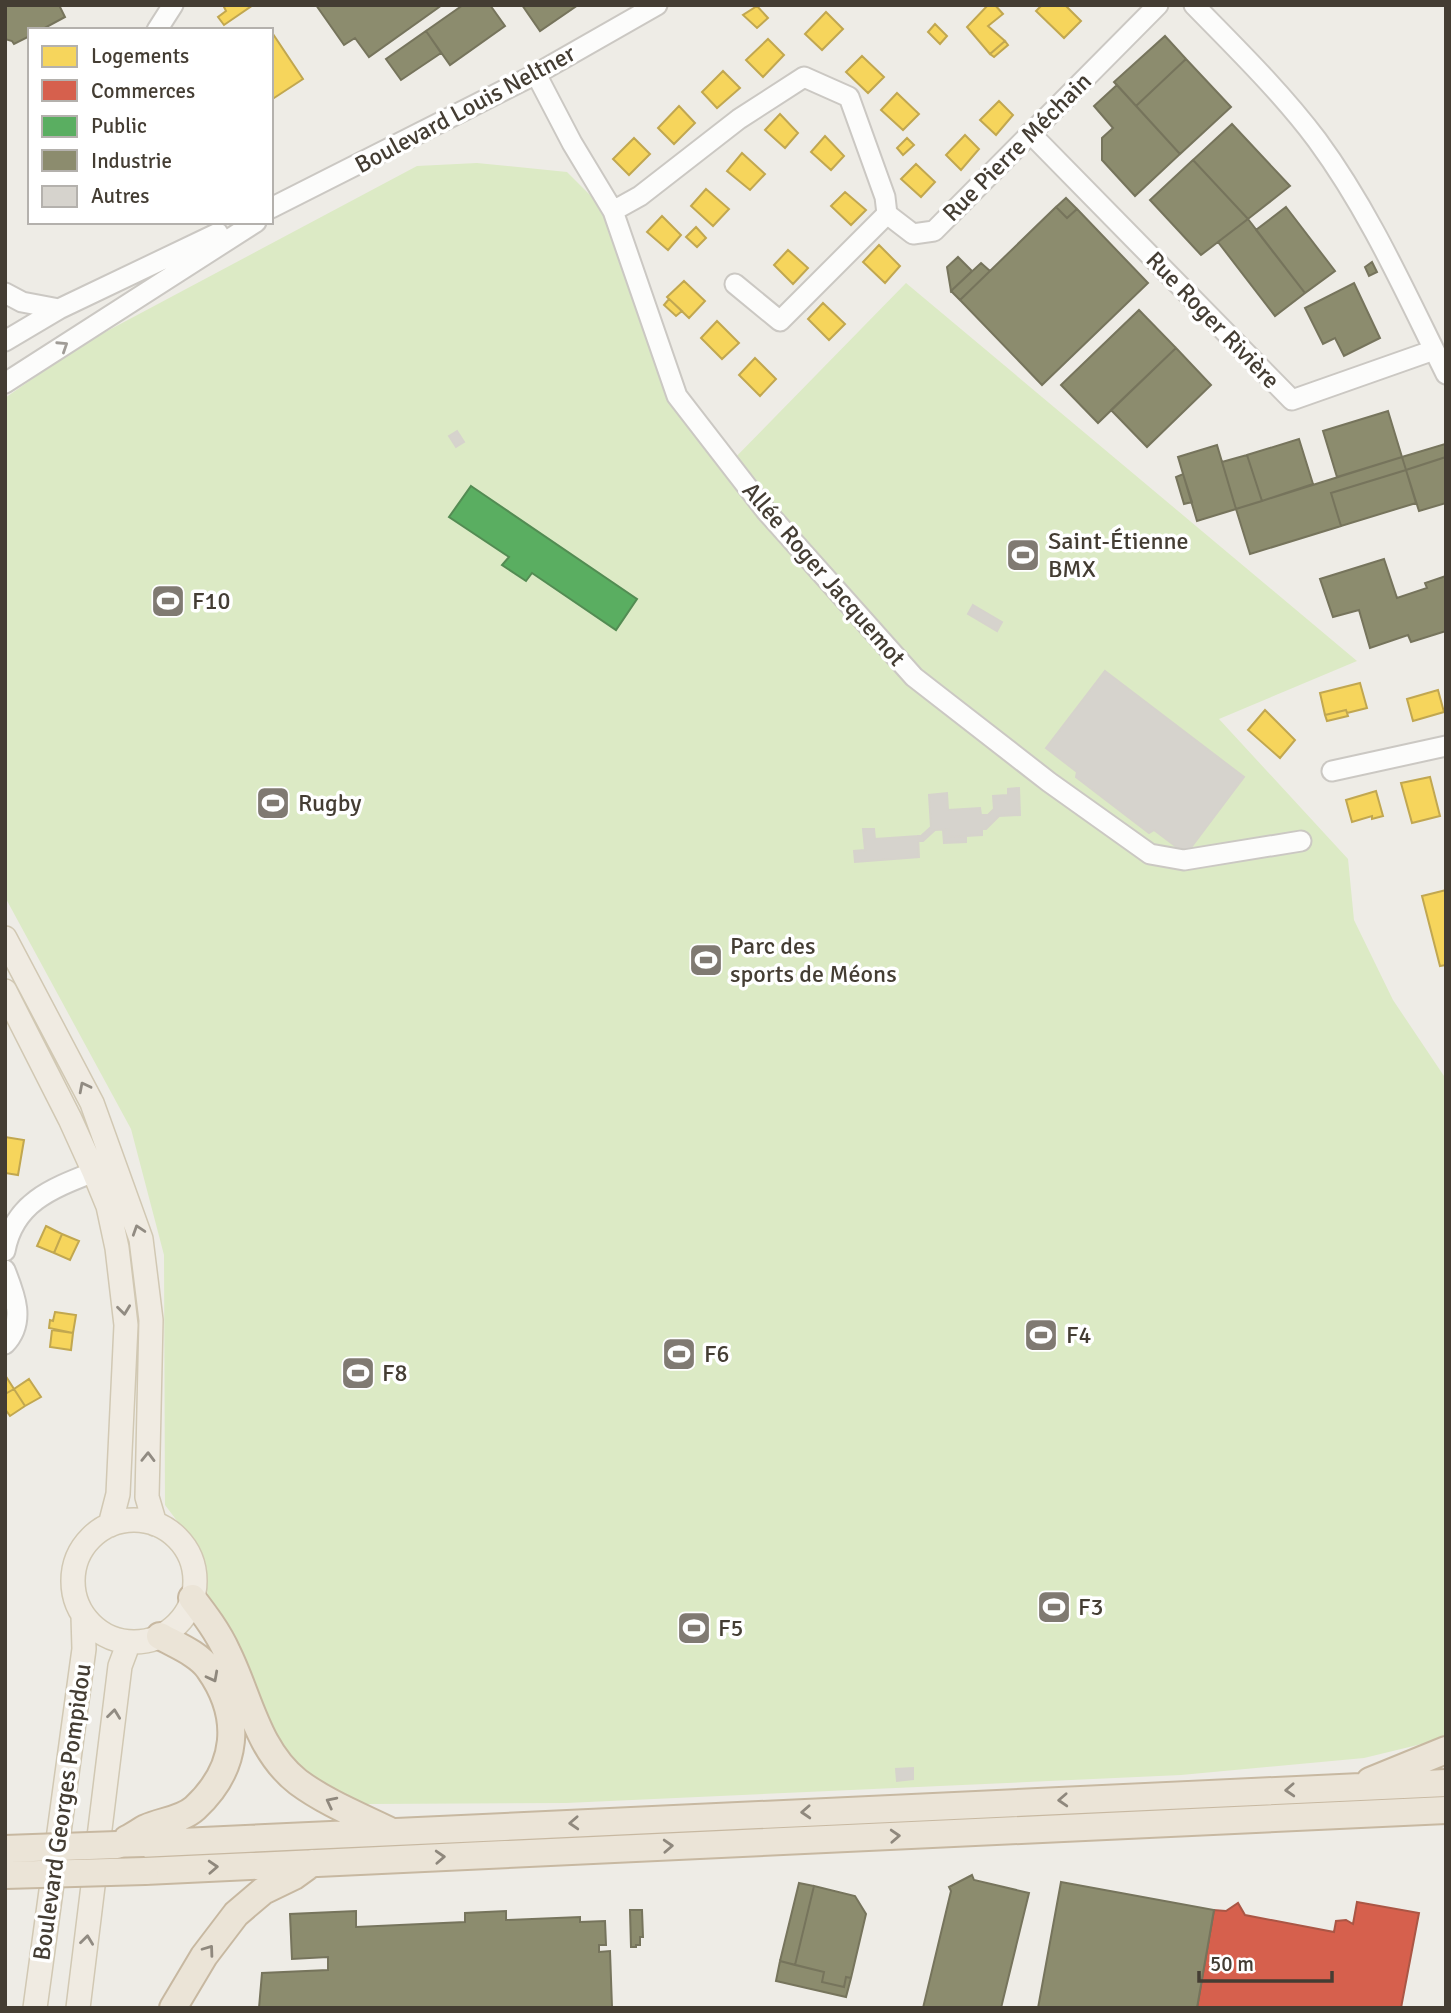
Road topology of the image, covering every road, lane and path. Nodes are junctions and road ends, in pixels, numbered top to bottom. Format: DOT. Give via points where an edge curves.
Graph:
graph roads {
  1 [pos="173,5"];
  2 [pos="657,5"];
  3 [pos="1158,5"];
  4 [pos="1194,5"];
  5 [pos="158,28"];
  6 [pos="536,74"];
  7 [pos="1030,133"];
  8 [pos="273,209"];
  9 [pos="613,211"];
  10 [pos="887,214"];
  11 [pos="237,224"];
  12 [pos="253,224"];
  13 [pos="735,284"];
  14 [pos="5,293"];
  15 [pos="60,309"];
  16 [pos="5,341"];
  17 [pos="1434,350"];
  18 [pos="1446,374"];
  19 [pos="5,383"];
  20 [pos="1446,746"];
  21 [pos="1332,771"];
  22 [pos="1301,841"];
  23 [pos="5,938"];
  24 [pos="5,991"];
  25 [pos="94,1172"];
  26 [pos="5,1251"];
  27 [pos="5,1270"];
  28 [pos="5,1344"];
  29 [pos="155,1524"];
  30 [pos="110,1525"];
  31 [pos="192,1598"];
  32 [pos="83,1616"];
  33 [pos="160,1636"];
  34 [pos="129,1642"];
  35 [pos="1446,1750"];
  36 [pos="1446,1783"];
  37 [pos="1358,1787"];
  38 [pos="1446,1810"];
  39 [pos="392,1832"];
  40 [pos="117,1845"];
  41 [pos="5,1849"];
  42 [pos="312,1863"];
  43 [pos="5,1875"];
  44 [pos="34,2008"];
  45 [pos="78,2008"];
  46 [pos="173,2008"];
  1 -- 5 [label="street"];
  2 -- 6 [label="street, Boulevard Louis Neltner"];
  3 -- 7 [label="street, Rue Pierre Méchain"];
  4 -- 17 [label="street" via="1316,139 1364,212"];
  6 -- 8 [label="street, Boulevard Louis Neltner"];
  6 -- 9 [label="street, Allée Roger Jacquemot"];
  7 -- 10 [label="street, Rue Pierre Méchain" via="934,231 913,234"];
  7 -- 17 [label="street, Rue Roger Rivière" via="1292,400"];
  9 -- 10 [label="street" via="804,77 849,97"];
  9 -- 22 [label="street, Allée Roger Jacquemot" via="677,397 766,511 914,677 1150,854 1184,860"];
  10 -- 13 [label="street" via="780,321"];
  11 -- 15 [label="street"];
  19 -- 12 [label="street, one-way"];
  14 -- 15 [label="street" via="22,302"];
  15 -- 16 [label="street"];
  17 -- 18 [label="street"];
  20 -- 21 [label="street"];
  29 -- 23 [label="main road, one-way" via="147,1497 151,1320 141,1238 92,1103"];
  24 -- 25 [label="main road"];
  25 -- 26 [label="street" via="51,1189 26,1207 8,1236"];
  25 -- 30 [label="main road, one-way" via="108,1206 117,1248 126,1325 118,1494"];
  27 -- 28 [label="street" via="19,1311"];
  29 -- 30 [label="main road" via="140,1520"];
  29 -- 31 [label="main road" via="171,1532 192,1562"];
  30 -- 32 [label="main road" via="82,1548 75,1564 72,1582"];
  31 -- 33 [label="main road" via="180,1620"];
  39 -- 31 [label="highway, one-way" via="296,1780 269,1749 228,1653"];
  32 -- 34 [label="main road" via="111,1638"];
  32 -- 44 [label="main road, Boulevard Georges Pompidou" via="84,1649"];
  33 -- 34 [label="main road"];
  33 -- 40 [label="highway, one-way" via="208,1667 231,1711 230,1754 216,1785 193,1810"];
  45 -- 34 [label="main road, Boulevard Georges Pompidou, one-way" via="120,1666"];
  35 -- 37 [label="highway"];
  36 -- 37 [label="highway"];
  37 -- 39 [label="highway, one-way"];
  42 -- 38 [label="highway, one-way"];
  39 -- 40 [label="highway"];
  40 -- 41 [label="highway, bridge"];
  43 -- 42 [label="highway, one-way, bridge"];
  46 -- 42 [label="highway, one-way" via="236,1914 263,1891"];
}
